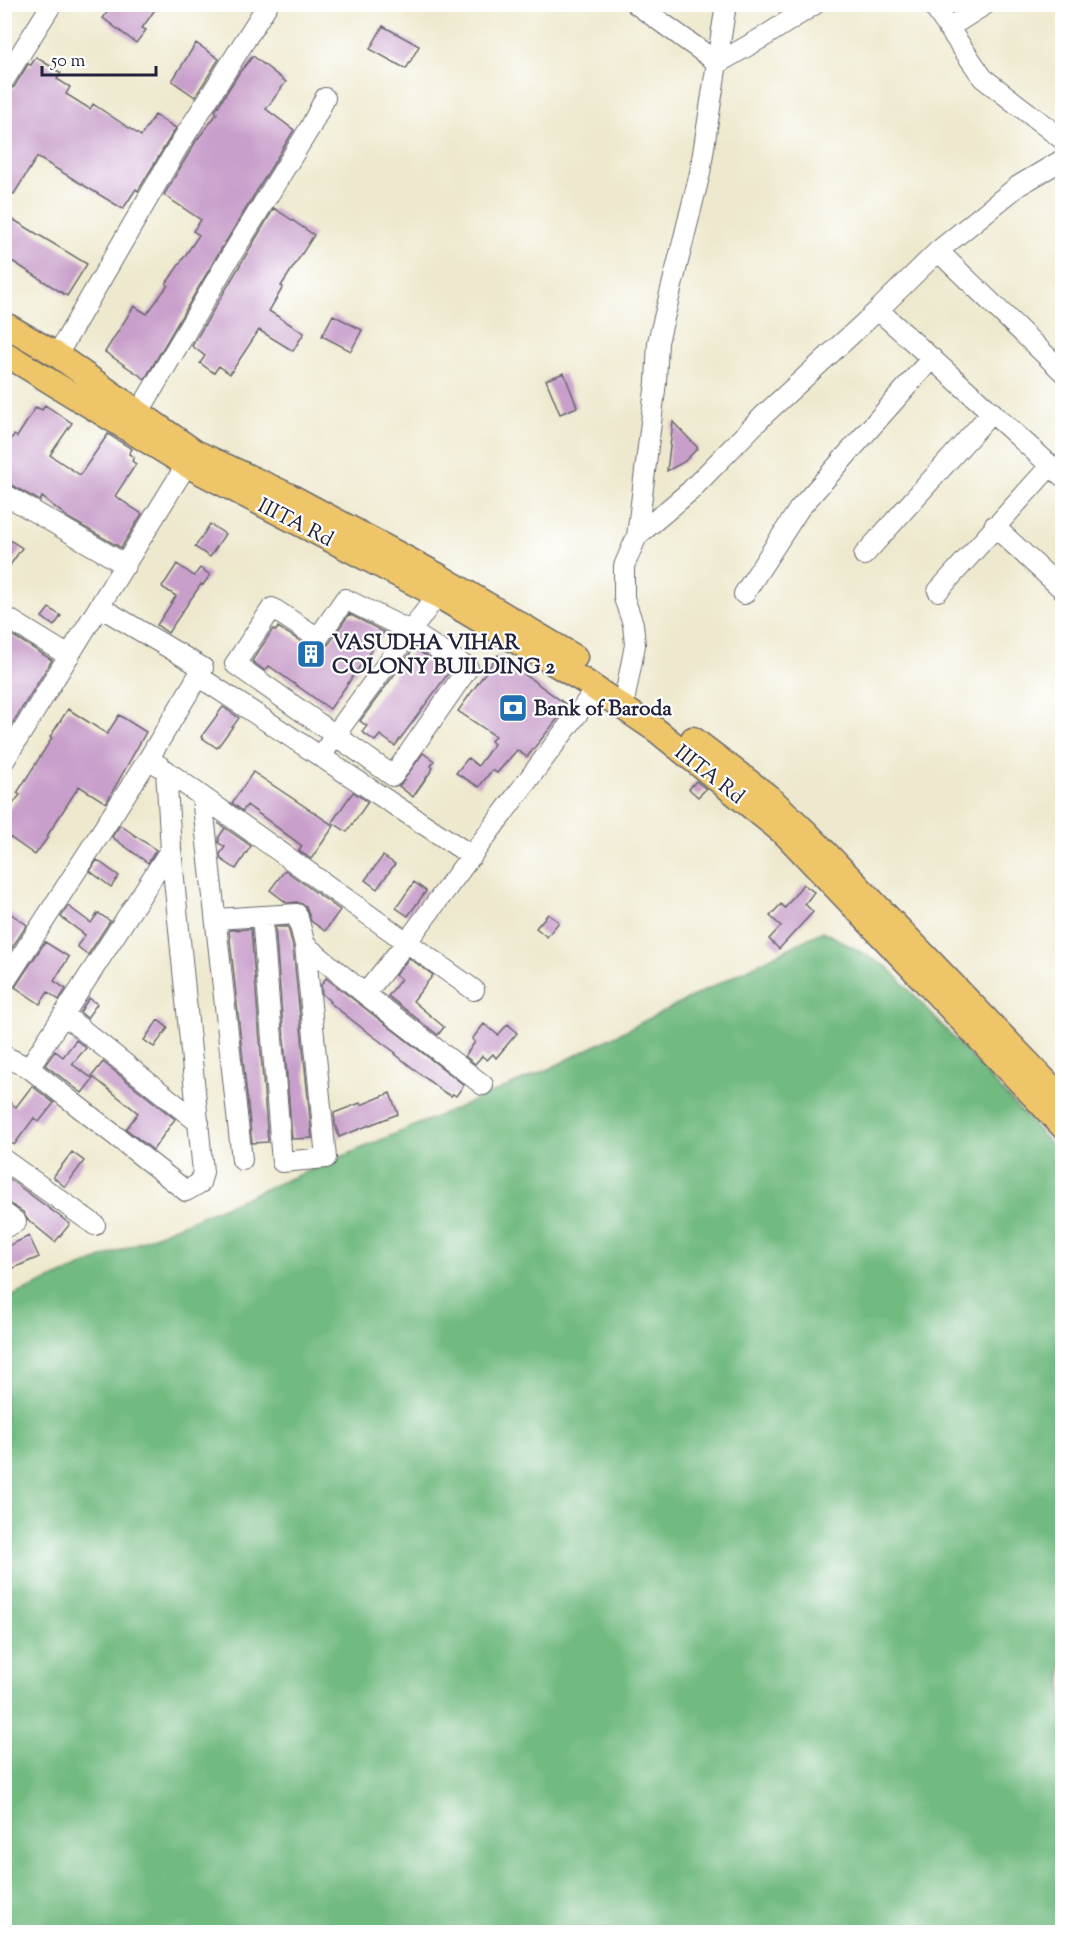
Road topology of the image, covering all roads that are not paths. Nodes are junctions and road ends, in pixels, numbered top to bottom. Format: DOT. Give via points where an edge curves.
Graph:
graph roads {
  1 [pos="52,4"];
  2 [pos="268,4"];
  3 [pos="636,4"];
  4 [pos="726,4"];
  5 [pos="815,4"];
  6 [pos="932,4"];
  7 [pos="986,4"];
  8 [pos="948,28"];
  9 [pos="718,63"];
  10 [pos="4,80"];
  11 [pos="325,98"];
  12 [pos="1062,139"];
  13 [pos="1062,160"];
  14 [pos="939,251"];
  15 [pos="878,310"];
  16 [pos="4,324"];
  17 [pos="4,353"];
  18 [pos="57,355"];
  19 [pos="932,358"];
  20 [pos="1062,371"];
  21 [pos="140,412"];
  22 [pos="992,412"];
  23 [pos="190,458"];
  24 [pos="1056,470"];
  25 [pos="4,494"];
  26 [pos="994,526"];
  27 [pos="637,536"];
  28 [pos="864,555"];
  29 [pos="126,566"];
  30 [pos="1062,589"];
  31 [pos="938,591"];
  32 [pos="744,594"];
  33 [pos="437,595"];
  34 [pos="100,607"];
  35 [pos="4,616"];
  36 [pos="410,631"];
  37 [pos="69,656"];
  38 [pos="198,676"];
  39 [pos="596,689"];
  40 [pos="625,699"];
  41 [pos="335,735"];
  42 [pos="321,757"];
  43 [pos="149,758"];
  44 [pos="4,761"];
  45 [pos="166,770"];
  46 [pos="202,797"];
  47 [pos="171,849"];
  48 [pos="814,852"];
  49 [pos="472,856"];
  50 [pos="262,916"];
  51 [pos="216,919"];
  52 [pos="406,943"];
  53 [pos="305,945"];
  54 [pos="4,983"];
  55 [pos="474,990"];
  56 [pos="365,994"];
  57 [pos="64,1015"];
  58 [pos="4,1056"];
  59 [pos="29,1068"];
  60 [pos="483,1085"];
  61 [pos="1062,1098"];
  62 [pos="199,1123"];
  63 [pos="1062,1126"];
  64 [pos="4,1160"];
  65 [pos="242,1160"];
  66 [pos="4,1213"];
  67 [pos="95,1225"];
  68 [pos="4,1228"];
  1 -- 10 [label="street"];
  2 -- 18 [label="street" via="176,150"];
  3 -- 9 [label="street"];
  4 -- 9 [label="street"];
  5 -- 9 [label="street"];
  6 -- 8 [label="street"];
  7 -- 8 [label="street"];
  8 -- 12 [label="street" via="983,78"];
  9 -- 27 [label="street" via="700,173 658,342"];
  11 -- 21 [label="street"];
  13 -- 14 [label="street" via="1018,186"];
  14 -- 15 [label="street"];
  14 -- 20 [label="street"];
  15 -- 19 [label="street"];
  15 -- 27 [label="street" via="765,414 690,491"];
  16 -- 18 [label="main road, IIITA Rd"];
  17 -- 23 [label="main road, IIITA Rd"];
  18 -- 21 [label="main road, IIITA Rd"];
  19 -- 22 [label="street"];
  19 -- 32 [label="street" via="799,509"];
  21 -- 23 [label="main road, IIITA Rd"];
  22 -- 24 [label="street"];
  22 -- 28 [label="street"];
  23 -- 29 [label="street"];
  23 -- 33 [label="main road, IIITA Rd"];
  23 -- 40 [label="main road, IIITA Rd" via="290,496 439,576 583,662"];
  24 -- 26 [label="street"];
  25 -- 29 [label="street"];
  26 -- 30 [label="street"];
  26 -- 31 [label="street"];
  27 -- 40 [label="street" via="624,566 624,598 635,645"];
  29 -- 34 [label="street"];
  33 -- 36 [label="street"];
  33 -- 39 [label="main road, IIITA Rd"];
  34 -- 37 [label="street"];
  34 -- 38 [label="street" via="203,668"];
  35 -- 37 [label="street"];
  36 -- 41 [label="street"];
  36 -- 41 [label="street" via="468,668 393,776"];
  36 -- 41 [label="street" via="345,599 318,638 272,608 235,664"];
  37 -- 44 [label="street"];
  38 -- 42 [label="street"];
  38 -- 43 [label="street"];
  39 -- 40 [label="main road, IIITA Rd"];
  39 -- 49 [label="street"];
  40 -- 48 [label="main road, IIITA Rd" via="769,797"];
  41 -- 42 [label="street"];
  42 -- 49 [label="street"];
  43 -- 45 [label="street"];
  43 -- 54 [label="street"];
  45 -- 46 [label="street"];
  45 -- 47 [label="street"];
  46 -- 51 [label="street"];
  46 -- 52 [label="street"];
  47 -- 57 [label="street"];
  47 -- 62 [label="street"];
  48 -- 61 [label="main road, IIITA Rd"];
  48 -- 63 [label="main road, IIITA Rd"];
  49 -- 52 [label="street"];
  50 -- 51 [label="street"];
  50 -- 53 [label="street" via="297,914"];
  50 -- 53 [label="street" via="282,1162 326,1158"];
  51 -- 65 [label="street"];
  52 -- 55 [label="street"];
  52 -- 56 [label="street"];
  53 -- 56 [label="street"];
  56 -- 60 [label="street"];
  57 -- 59 [label="street"];
  57 -- 62 [label="street"];
  58 -- 59 [label="street"];
  59 -- 62 [label="street" via="186,1191 200,1182 203,1172"];
  64 -- 67 [label="street"];
  66 -- 68 [label="street" via="16,1222"];
}
